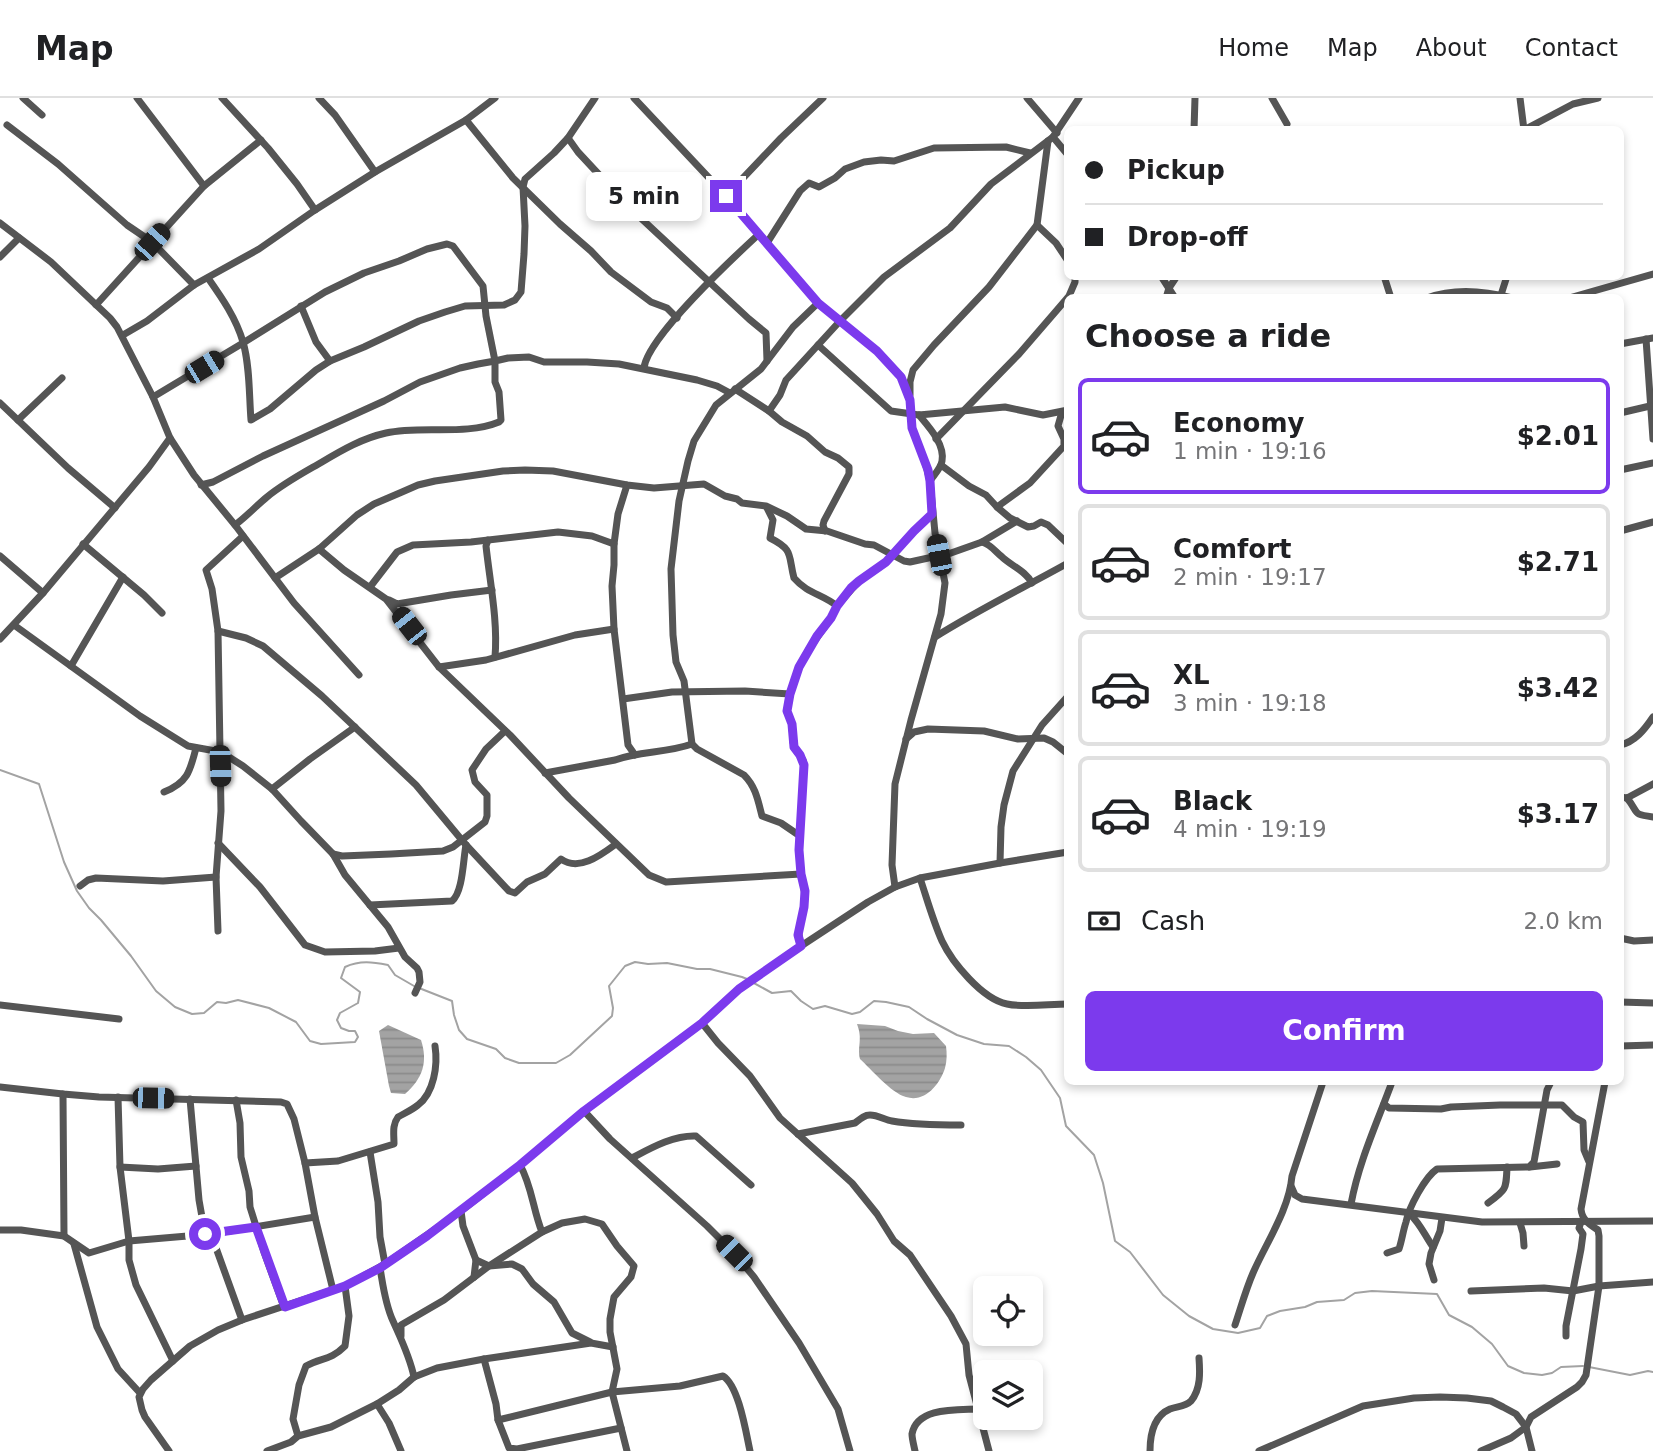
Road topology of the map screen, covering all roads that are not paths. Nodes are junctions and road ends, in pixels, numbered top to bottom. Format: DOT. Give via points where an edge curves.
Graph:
graph roads {
  1 [pos="23,98"];
  2 [pos="137,98"];
  3 [pos="222,98"];
  4 [pos="319,98"];
  5 [pos="495,98"];
  6 [pos="595,98"];
  7 [pos="634,98"];
  8 [pos="808,98"];
  9 [pos="823,98"];
  10 [pos="1027,98"];
  11 [pos="1079,98"];
  12 [pos="1195,98"];
  13 [pos="1272,98"];
  14 [pos="1520,98"];
  15 [pos="1598,98"];
  16 [pos="1575,101"];
  17 [pos="816,105"];
  18 [pos="43,115"];
  19 [pos="466,120"];
  20 [pos="1287,124"];
  21 [pos="7,125"];
  22 [pos="1194,126"];
  23 [pos="1524,126"];
  24 [pos="1531,126"];
  25 [pos="1053,137"];
  26 [pos="568,138"];
  27 [pos="261,140"];
  28 [pos="1064,150"];
  29 [pos="1030,153"];
  30 [pos="375,172"];
  31 [pos="204,186"];
  32 [pos="523,187"];
  33 [pos="726,196"];
  34 [pos="315,211"];
  35 [pos="0,223"];
  36 [pos="1037,225"];
  37 [pos="759,234"];
  38 [pos="19,238"];
  39 [pos="152,242"];
  40 [pos="767,243"];
  41 [pos="1064,255"];
  42 [pos="0,257"];
  43 [pos="1653,274"];
  44 [pos="208,278"];
  45 [pos="1164,280"];
  46 [pos="1174,280"];
  47 [pos="709,281"];
  48 [pos="194,285"];
  49 [pos="1169,288"];
  50 [pos="1167,294"];
  51 [pos="1173,294"];
  52 [pos="1444,294"];
  53 [pos="1483,294"];
  54 [pos="1583,294"];
  55 [pos="1064,302"];
  56 [pos="818,303"];
  57 [pos="96,304"];
  58 [pos="485,305"];
  59 [pos="301,306"];
  60 [pos="677,318"];
  61 [pos="840,321"];
  62 [pos="123,335"];
  63 [pos="1649,339"];
  64 [pos="243,343"];
  65 [pos="1624,343"];
  66 [pos="818,345"];
  67 [pos="330,361"];
  68 [pos="495,361"];
  69 [pos="768,362"];
  70 [pos="644,368"];
  71 [pos="62,378"];
  72 [pos="733,391"];
  73 [pos="153,397"];
  74 [pos="910,400"];
  75 [pos="0,403"];
  76 [pos="1650,406"];
  77 [pos="768,411"];
  78 [pos="1064,411"];
  79 [pos="963,412"];
  80 [pos="1624,412"];
  81 [pos="1064,413"];
  82 [pos="915,414"];
  83 [pos="18,420"];
  84 [pos="170,438"];
  85 [pos="936,439"];
  86 [pos="1064,439"];
  87 [pos="1653,439"];
  88 [pos="1064,446"];
  89 [pos="1653,463"];
  90 [pos="941,465"];
  91 [pos="1624,469"];
  92 [pos="930,481"];
  93 [pos="201,485"];
  94 [pos="627,485"];
  95 [pos="683,485"];
  96 [pos="767,506"];
  97 [pos="997,507"];
  98 [pos="115,508"];
  99 [pos="932,514"];
  100 [pos="1017,521"];
  101 [pos="1653,522"];
  102 [pos="235,525"];
  103 [pos="1624,530"];
  104 [pos="825,531"];
  105 [pos="243,536"];
  106 [pos="488,540"];
  107 [pos="1064,540"];
  108 [pos="982,541"];
  109 [pos="83,544"];
  110 [pos="614,544"];
  111 [pos="319,550"];
  112 [pos="893,555"];
  113 [pos="939,555"];
  114 [pos="0,556"];
  115 [pos="1064,565"];
  116 [pos="123,577"];
  117 [pos="275,578"];
  118 [pos="1032,583"];
  119 [pos="370,587"];
  120 [pos="492,590"];
  121 [pos="43,593"];
  122 [pos="386,599"];
  123 [pos="837,606"];
  124 [pos="162,613"];
  125 [pos="14,625"];
  126 [pos="614,629"];
  127 [pos="218,631"];
  128 [pos="935,638"];
  129 [pos="0,639"];
  130 [pos="495,657"];
  131 [pos="71,666"];
  132 [pos="439,667"];
  133 [pos="359,675"];
  134 [pos="686,693"];
  135 [pos="790,694"];
  136 [pos="623,699"];
  137 [pos="1064,701"];
  138 [pos="1653,717"];
  139 [pos="355,727"];
  140 [pos="505,731"];
  141 [pos="1033,738"];
  142 [pos="906,739"];
  143 [pos="692,744"];
  144 [pos="1624,744"];
  145 [pos="195,748"];
  146 [pos="1064,751"];
  147 [pos="220,752"];
  148 [pos="635,755"];
  149 [pos="545,773"];
  150 [pos="1653,784"];
  151 [pos="272,789"];
  152 [pos="164,792"];
  153 [pos="1624,797"];
  154 [pos="1653,817"];
  155 [pos="800,836"];
  156 [pos="218,843"];
  157 [pos="464,843"];
  158 [pos="615,844"];
  159 [pos="1064,853"];
  160 [pos="332,854"];
  161 [pos="1000,863"];
  162 [pos="801,874"];
  163 [pos="216,877"];
  164 [pos="920,878"];
  165 [pos="80,886"];
  166 [pos="895,887"];
  167 [pos="370,905"];
  168 [pos="218,931"];
  169 [pos="1624,939"];
  170 [pos="1653,940"];
  171 [pos="801,946"];
  172 [pos="399,948"];
  173 [pos="415,993"];
  174 [pos="1624,1002"];
  175 [pos="1653,1003"];
  176 [pos="1064,1004"];
  177 [pos="0,1005"];
  178 [pos="119,1019"];
  179 [pos="702,1023"];
  180 [pos="1653,1045"];
  181 [pos="435,1046"];
  182 [pos="1624,1046"];
  183 [pos="1322,1085"];
  184 [pos="1391,1085"];
  185 [pos="1550,1085"];
  186 [pos="1604,1085"];
  187 [pos="0,1087"];
  188 [pos="63,1094"];
  189 [pos="118,1097"];
  190 [pos="190,1099"];
  191 [pos="236,1100"];
  192 [pos="1384,1104"];
  193 [pos="1545,1106"];
  194 [pos="584,1111"];
  195 [pos="961,1125"];
  196 [pos="798,1134"];
  197 [pos="370,1152"];
  198 [pos="632,1158"];
  199 [pos="305,1163"];
  200 [pos="1589,1163"];
  201 [pos="1557,1164"];
  202 [pos="520,1165"];
  203 [pos="196,1166"];
  204 [pos="120,1167"];
  205 [pos="1507,1167"];
  206 [pos="1529,1167"];
  207 [pos="751,1185"];
  208 [pos="1291,1186"];
  209 [pos="1488,1203"];
  210 [pos="1351,1204"];
  211 [pos="461,1211"];
  212 [pos="1409,1213"];
  213 [pos="315,1217"];
  214 [pos="1442,1218"];
  215 [pos="1653,1221"];
  216 [pos="1583,1222"];
  217 [pos="1520,1223"];
  218 [pos="256,1227"];
  219 [pos="0,1230"];
  220 [pos="542,1232"];
  221 [pos="208,1234"];
  222 [pos="64,1236"];
  223 [pos="129,1241"];
  224 [pos="74,1244"];
  225 [pos="1524,1246"];
  226 [pos="1433,1247"];
  227 [pos="1387,1253"];
  228 [pos="476,1260"];
  229 [pos="382,1266"];
  230 [pos="489,1266"];
  231 [pos="474,1277"];
  232 [pos="1434,1280"];
  233 [pos="1653,1282"];
  234 [pos="345,1286"];
  235 [pos="1599,1286"];
  236 [pos="333,1290"];
  237 [pos="1471,1291"];
  238 [pos="1573,1291"];
  239 [pos="285,1307"];
  240 [pos="242,1320"];
  241 [pos="392,1320"];
  242 [pos="401,1325"];
  243 [pos="1235,1325"];
  244 [pos="401,1336"];
  245 [pos="1566,1336"];
  246 [pos="591,1342"];
  247 [pos="613,1347"];
  248 [pos="1199,1358"];
  249 [pos="484,1359"];
  250 [pos="173,1361"];
  251 [pos="414,1377"];
  252 [pos="612,1392"];
  253 [pos="973,1392"];
  254 [pos="141,1393"];
  255 [pos="377,1404"];
  256 [pos="973,1409"];
  257 [pos="498,1420"];
  258 [pos="1526,1427"];
  259 [pos="621,1428"];
  260 [pos="983,1430"];
  261 [pos="298,1436"];
  262 [pos="549,1443"];
  263 [pos="169,1451"];
  264 [pos="267,1451"];
  265 [pos="401,1451"];
  266 [pos="554,1451"];
  267 [pos="627,1451"];
  268 [pos="750,1451"];
  269 [pos="850,1451"];
  270 [pos="915,1451"];
  271 [pos="989,1451"];
  272 [pos="1150,1451"];
  273 [pos="1259,1451"];
  274 [pos="1481,1451"];
  275 [pos="1532,1451"];
  1 -- 18 [label="street"];
  2 -- 31 [label="street"];
  3 -- 27 [label="street"];
  4 -- 30 [label="street"];
  5 -- 19 [label="street"];
  6 -- 26 [label="street"];
  7 -- 33 [label="street"];
  8 -- 17 [label="street"];
  9 -- 17 [label="street"];
  10 -- 25 [label="street"];
  11 -- 25 [label="street"];
  12 -- 22 [label="street"];
  13 -- 20 [label="street"];
  14 -- 23 [label="street"];
  15 -- 16 [label="street"];
  16 -- 24 [label="street"];
  17 -- 33 [label="street"];
  19 -- 30 [label="street"];
  19 -- 32 [label="street"];
  21 -- 39 [label="street"];
  25 -- 28 [label="street"];
  25 -- 29 [label="street"];
  25 -- 36 [label="street"];
  26 -- 32 [label="street" via="525,179"];
  26 -- 47 [label="street" via="630,208"];
  27 -- 31 [label="street"];
  27 -- 34 [label="street"];
  29 -- 40 [label="street" via="1006,147 948,147 894,161 864,162 819,187 809,183"];
  29 -- 61 [label="street" via="950,228 884,276"];
  30 -- 34 [label="street"];
  31 -- 39 [label="street"];
  32 -- 58 [label="street" via="520,292 504,305"];
  32 -- 60 [label="street" via="611,272"];
  33 -- 37 [label="street"];
  34 -- 44 [label="street"];
  35 -- 38 [label="street"];
  36 -- 41 [label="street"];
  36 -- 74 [label="street" via="989,287 913,370"];
  37 -- 40 [label="street"];
  37 -- 47 [label="street"];
  38 -- 42 [label="street"];
  38 -- 57 [label="street"];
  39 -- 48 [label="street"];
  39 -- 57 [label="street"];
  40 -- 56 [label="street"];
  43 -- 54 [label="street"];
  44 -- 48 [label="street"];
  44 -- 64 [label="street"];
  45 -- 49 [label="street"];
  46 -- 49 [label="street"];
  47 -- 60 [label="street"];
  47 -- 69 [label="street" via="766,333"];
  48 -- 62 [label="street"];
  49 -- 50 [label="street"];
  49 -- 51 [label="street"];
  52 -- 53 [label="street"];
  55 -- 79 [label="street"];
  56 -- 61 [label="street"];
  56 -- 69 [label="street" via="793,327"];
  57 -- 62 [label="street"];
  58 -- 59 [label="street" via="483,286 458,250 447,244 364,273"];
  58 -- 67 [label="street" via="465,306 419,321"];
  58 -- 68 [label="street"];
  59 -- 64 [label="street"];
  59 -- 67 [label="street" via="316,342"];
  60 -- 70 [label="street" via="651,351"];
  61 -- 66 [label="street"];
  61 -- 74 [label="street" via="901,377"];
  62 -- 73 [label="street"];
  63 -- 65 [label="street"];
  63 -- 76 [label="street"];
  64 -- 67 [label="street" via="251,420"];
  64 -- 73 [label="street"];
  66 -- 77 [label="street" via="786,380"];
  66 -- 82 [label="street" via="891,411"];
  68 -- 70 [label="street" via="529,357 544,362"];
  68 -- 93 [label="street" via="420,382"];
  68 -- 102 [label="street" via="499,422 385,433 366,440 299,475"];
  69 -- 72 [label="street"];
  70 -- 72 [label="street"];
  71 -- 83 [label="street"];
  72 -- 77 [label="street"];
  72 -- 95 [label="street" via="710,412 694,441"];
  73 -- 84 [label="street"];
  74 -- 82 [label="street"];
  75 -- 83 [label="street"];
  76 -- 80 [label="street"];
  76 -- 87 [label="street"];
  77 -- 104 [label="street" via="849,467 824,521"];
  78 -- 79 [label="street" via="1042,415 1005,407"];
  79 -- 82 [label="street"];
  79 -- 85 [label="street"];
  81 -- 86 [label="street" via="1058,426"];
  82 -- 85 [label="street"];
  82 -- 92 [label="street" via="912,428"];
  83 -- 98 [label="street"];
  84 -- 93 [label="street"];
  84 -- 98 [label="street"];
  85 -- 90 [label="street"];
  88 -- 97 [label="street" via="1030,483"];
  89 -- 91 [label="street"];
  90 -- 92 [label="street"];
  90 -- 97 [label="street"];
  92 -- 99 [label="street"];
  93 -- 102 [label="street"];
  94 -- 95 [label="street"];
  94 -- 110 [label="street"];
  94 -- 111 [label="street" via="525,470 435,481 374,504"];
  95 -- 96 [label="street" via="704,484 745,505"];
  95 -- 134 [label="street" via="671,569 676,662"];
  96 -- 104 [label="street" via="806,529"];
  96 -- 123 [label="street" via="773,520 769,538 785,546 794,578"];
  97 -- 100 [label="street"];
  98 -- 109 [label="street"];
  99 -- 112 [label="street"];
  99 -- 113 [label="street"];
  100 -- 107 [label="street" via="1031,527 1042,522"];
  100 -- 108 [label="street"];
  101 -- 103 [label="street"];
  102 -- 105 [label="street"];
  104 -- 112 [label="street"];
  105 -- 117 [label="street"];
  105 -- 127 [label="street" via="206,570"];
  106 -- 110 [label="street" via="558,532"];
  106 -- 119 [label="street" via="403,548"];
  106 -- 120 [label="street"];
  108 -- 113 [label="street"];
  108 -- 118 [label="street"];
  109 -- 116 [label="street"];
  109 -- 121 [label="street"];
  110 -- 126 [label="street"];
  111 -- 117 [label="street"];
  111 -- 119 [label="street"];
  112 -- 113 [label="street" via="910,562"];
  112 -- 123 [label="street" via="859,581"];
  113 -- 128 [label="street" via="945,593"];
  114 -- 121 [label="street"];
  115 -- 118 [label="street"];
  116 -- 124 [label="street"];
  116 -- 131 [label="street"];
  117 -- 133 [label="street"];
  118 -- 128 [label="street"];
  119 -- 122 [label="street"];
  120 -- 122 [label="street" via="397,604"];
  120 -- 130 [label="street"];
  121 -- 125 [label="street"];
  122 -- 132 [label="street"];
  123 -- 135 [label="street" via="804,658"];
  125 -- 129 [label="street"];
  125 -- 131 [label="street"];
  126 -- 130 [label="street"];
  126 -- 136 [label="street"];
  127 -- 139 [label="street" via="263,646"];
  127 -- 147 [label="street"];
  128 -- 142 [label="street"];
  130 -- 132 [label="street"];
  131 -- 145 [label="street" via="140,716"];
  132 -- 140 [label="street"];
  134 -- 135 [label="street"];
  134 -- 136 [label="street"];
  134 -- 143 [label="street"];
  135 -- 155 [label="street" via="787,711 793,742 804,765"];
  136 -- 148 [label="street" via="628,745"];
  137 -- 141 [label="street"];
  138 -- 144 [label="street" via="1640,734"];
  139 -- 151 [label="street"];
  139 -- 157 [label="street" via="416,785"];
  140 -- 149 [label="street"];
  140 -- 157 [label="street" via="472,770 475,782 487,795 487,816"];
  141 -- 142 [label="street" via="928,729"];
  141 -- 146 [label="street" via="1047,739"];
  141 -- 161 [label="street" via="1006,792"];
  142 -- 166 [label="street" via="895,784"];
  143 -- 148 [label="street"];
  143 -- 155 [label="street" via="744,775 755,790 762,816"];
  145 -- 147 [label="street"];
  145 -- 152 [label="street" via="185,779"];
  147 -- 151 [label="street"];
  147 -- 156 [label="street"];
  148 -- 149 [label="street"];
  149 -- 158 [label="street"];
  150 -- 153 [label="street"];
  151 -- 160 [label="street"];
  153 -- 154 [label="street" via="1637,814"];
  155 -- 162 [label="street"];
  156 -- 163 [label="street"];
  156 -- 172 [label="street" via="306,946 325,952"];
  157 -- 158 [label="street" via="515,893 561,859 589,862"];
  157 -- 160 [label="street" via="443,851"];
  157 -- 167 [label="street" via="460,888 452,901"];
  158 -- 162 [label="street" via="649,875 666,882"];
  159 -- 161 [label="street"];
  160 -- 167 [label="street"];
  161 -- 164 [label="street"];
  162 -- 171 [label="street" via="805,891 798,935"];
  163 -- 165 [label="street" via="163,881 96,878"];
  163 -- 168 [label="street"];
  164 -- 166 [label="street"];
  164 -- 176 [label="street" via="946,949 975,985 1006,1004"];
  166 -- 171 [label="street"];
  167 -- 172 [label="street"];
  169 -- 170 [label="street"];
  171 -- 179 [label="street" via="739,989"];
  172 -- 173 [label="street" via="420,975"];
  174 -- 175 [label="street"];
  177 -- 178 [label="street"];
  179 -- 194 [label="street"];
  179 -- 196 [label="street"];
  180 -- 182 [label="street"];
  181 -- 197 [label="street" via="436,1068 427,1095 398,1117 394,1144"];
  183 -- 208 [label="street"];
  184 -- 192 [label="street"];
  185 -- 193 [label="street"];
  186 -- 200 [label="street"];
  187 -- 188 [label="street"];
  188 -- 189 [label="street"];
  188 -- 222 [label="street"];
  189 -- 190 [label="street"];
  189 -- 204 [label="street"];
  190 -- 191 [label="street"];
  190 -- 203 [label="street"];
  191 -- 199 [label="street" via="287,1104"];
  191 -- 218 [label="street" via="239,1146"];
  192 -- 193 [label="street" via="1389,1108 1441,1109"];
  192 -- 210 [label="street" via="1355,1180"];
  193 -- 200 [label="street" via="1562,1105 1583,1122"];
  193 -- 206 [label="street" via="1534,1163"];
  194 -- 198 [label="street"];
  194 -- 202 [label="street"];
  195 -- 196 [label="street" via="920,1125 873,1115"];
  196 -- 253 [label="street" via="852,1183 894,1241 910,1255 966,1344"];
  197 -- 199 [label="street" via="338,1161"];
  197 -- 229 [label="street"];
  198 -- 207 [label="street" via="659,1145 696,1136"];
  198 -- 269 [label="street" via="754,1277 838,1409"];
  199 -- 213 [label="street"];
  200 -- 216 [label="street"];
  201 -- 206 [label="street"];
  202 -- 211 [label="street"];
  202 -- 220 [label="street"];
  203 -- 204 [label="street"];
  203 -- 221 [label="street"];
  204 -- 223 [label="street"];
  205 -- 206 [label="street"];
  205 -- 209 [label="street" via="1507,1185"];
  205 -- 212 [label="street" via="1437,1169 1424,1182"];
  208 -- 210 [label="street" via="1302,1199"];
  208 -- 243 [label="street"];
  210 -- 212 [label="street"];
  211 -- 228 [label="street"];
  211 -- 229 [label="street"];
  212 -- 214 [label="street"];
  212 -- 226 [label="street"];
  212 -- 227 [label="street" via="1399,1249"];
  213 -- 218 [label="street"];
  213 -- 236 [label="street"];
  214 -- 217 [label="street"];
  214 -- 226 [label="street"];
  215 -- 216 [label="street"];
  216 -- 217 [label="street"];
  216 -- 235 [label="street" via="1598,1230"];
  216 -- 238 [label="street"];
  217 -- 225 [label="street"];
  218 -- 221 [label="street"];
  218 -- 239 [label="street"];
  219 -- 222 [label="street"];
  220 -- 230 [label="street"];
  220 -- 247 [label="street" via="571,1221 598,1222 633,1263 633,1273 611,1305"];
  221 -- 223 [label="street"];
  221 -- 240 [label="street"];
  222 -- 224 [label="street"];
  223 -- 224 [label="street" via="89,1253"];
  223 -- 250 [label="street" via="136,1285"];
  224 -- 254 [label="street" via="97,1327 118,1369"];
  226 -- 232 [label="street" via="1429,1264"];
  228 -- 230 [label="street"];
  228 -- 231 [label="street"];
  229 -- 234 [label="street"];
  229 -- 241 [label="street"];
  230 -- 231 [label="street"];
  230 -- 246 [label="street" via="512,1264 522,1269 554,1302 572,1333"];
  231 -- 242 [label="street"];
  233 -- 235 [label="street"];
  234 -- 236 [label="street"];
  234 -- 261 [label="street" via="349,1316 345,1346 327,1360 306,1366 293,1419"];
  235 -- 238 [label="street"];
  235 -- 258 [label="street" via="1582,1382 1531,1417"];
  236 -- 239 [label="street"];
  237 -- 238 [label="street"];
  238 -- 245 [label="street"];
  239 -- 240 [label="street"];
  240 -- 250 [label="street" via="203,1338"];
  241 -- 242 [label="street"];
  241 -- 244 [label="street"];
  242 -- 244 [label="street"];
  244 -- 251 [label="street"];
  246 -- 247 [label="street"];
  246 -- 249 [label="street"];
  247 -- 252 [label="street" via="617,1369"];
  248 -- 272 [label="street" via="1197,1390 1191,1401 1158,1418"];
  249 -- 251 [label="street"];
  249 -- 257 [label="street"];
  250 -- 254 [label="street"];
  251 -- 255 [label="street"];
  252 -- 257 [label="street"];
  252 -- 259 [label="street"];
  252 -- 268 [label="street" via="680,1386 723,1376 734,1393"];
  254 -- 263 [label="street" via="142,1410"];
  255 -- 261 [label="street" via="331,1427"];
  255 -- 265 [label="street"];
  256 -- 270 [label="street" via="926,1415 912,1435"];
  257 -- 262 [label="street" via="509,1448"];
  258 -- 273 [label="street" via="1516,1414 1491,1401 1414,1398 1363,1406"];
  258 -- 274 [label="street"];
  258 -- 275 [label="street"];
  259 -- 262 [label="street"];
  259 -- 267 [label="street"];
  260 -- 271 [label="street"];
  261 -- 264 [label="street"];
  262 -- 266 [label="street"];
}
